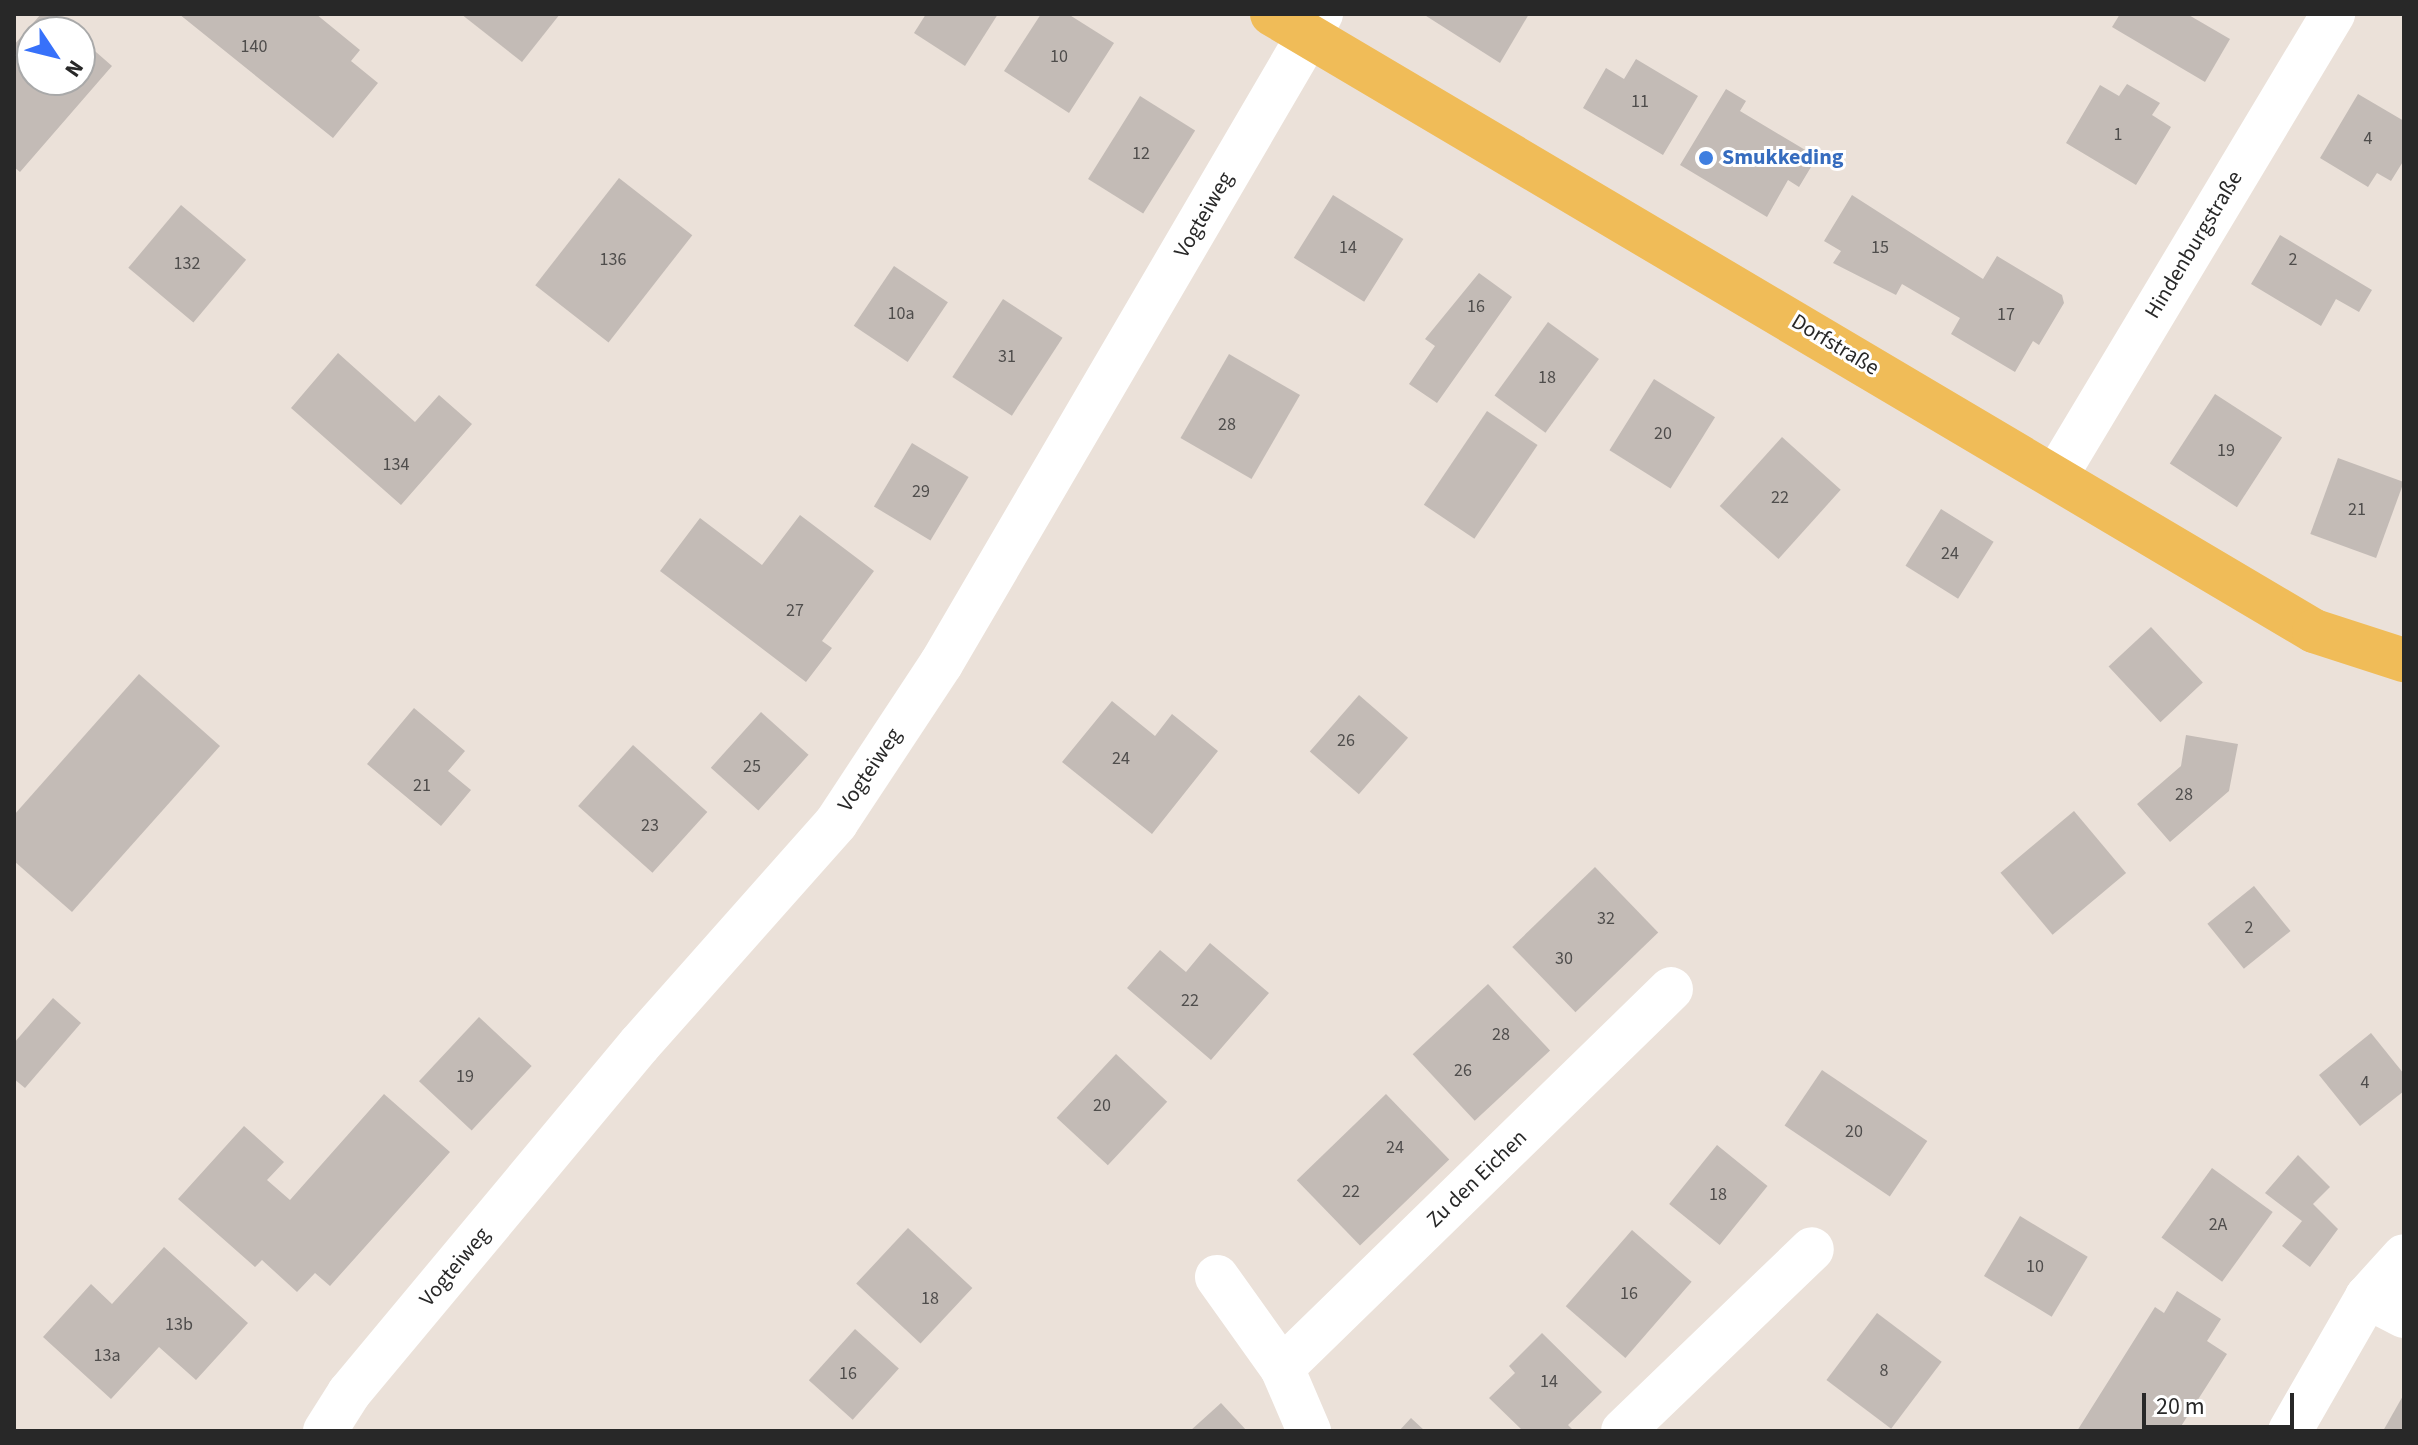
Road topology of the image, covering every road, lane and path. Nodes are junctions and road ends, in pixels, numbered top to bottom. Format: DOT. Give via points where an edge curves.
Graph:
graph roads {
  1 [pos="2333,14"];
  2 [pos="1300,21"];
  3 [pos="2056,476"];
  4 [pos="2404,660"];
  5 [pos="1671,989"];
  6 [pos="1812,1249"];
  7 [pos="2404,1256"];
  8 [pos="1217,1277"];
  9 [pos="2386,1307"];
  10 [pos="1282,1368"];
  11 [pos="325,1431"];
  12 [pos="1309,1431"];
  13 [pos="1623,1431"];
  14 [pos="2290,1431"];
  1 -- 3 [label="street, Hindenburgstraße"];
  2 -- 3 [label="main road, Dorfstraße"];
  2 -- 11 [label="street, Vogteiweg" via="941,664 836,823 639,1045 349,1393"];
  3 -- 4 [label="main road, Dorfstraße" via="2314,631"];
  5 -- 10 [label="street, Zu den Eichen"];
  6 -- 13 [label="street"];
  7 -- 9 [label="street"];
  8 -- 10 [label="street"];
  9 -- 14 [label="street"];
  10 -- 12 [label="street"];
}
